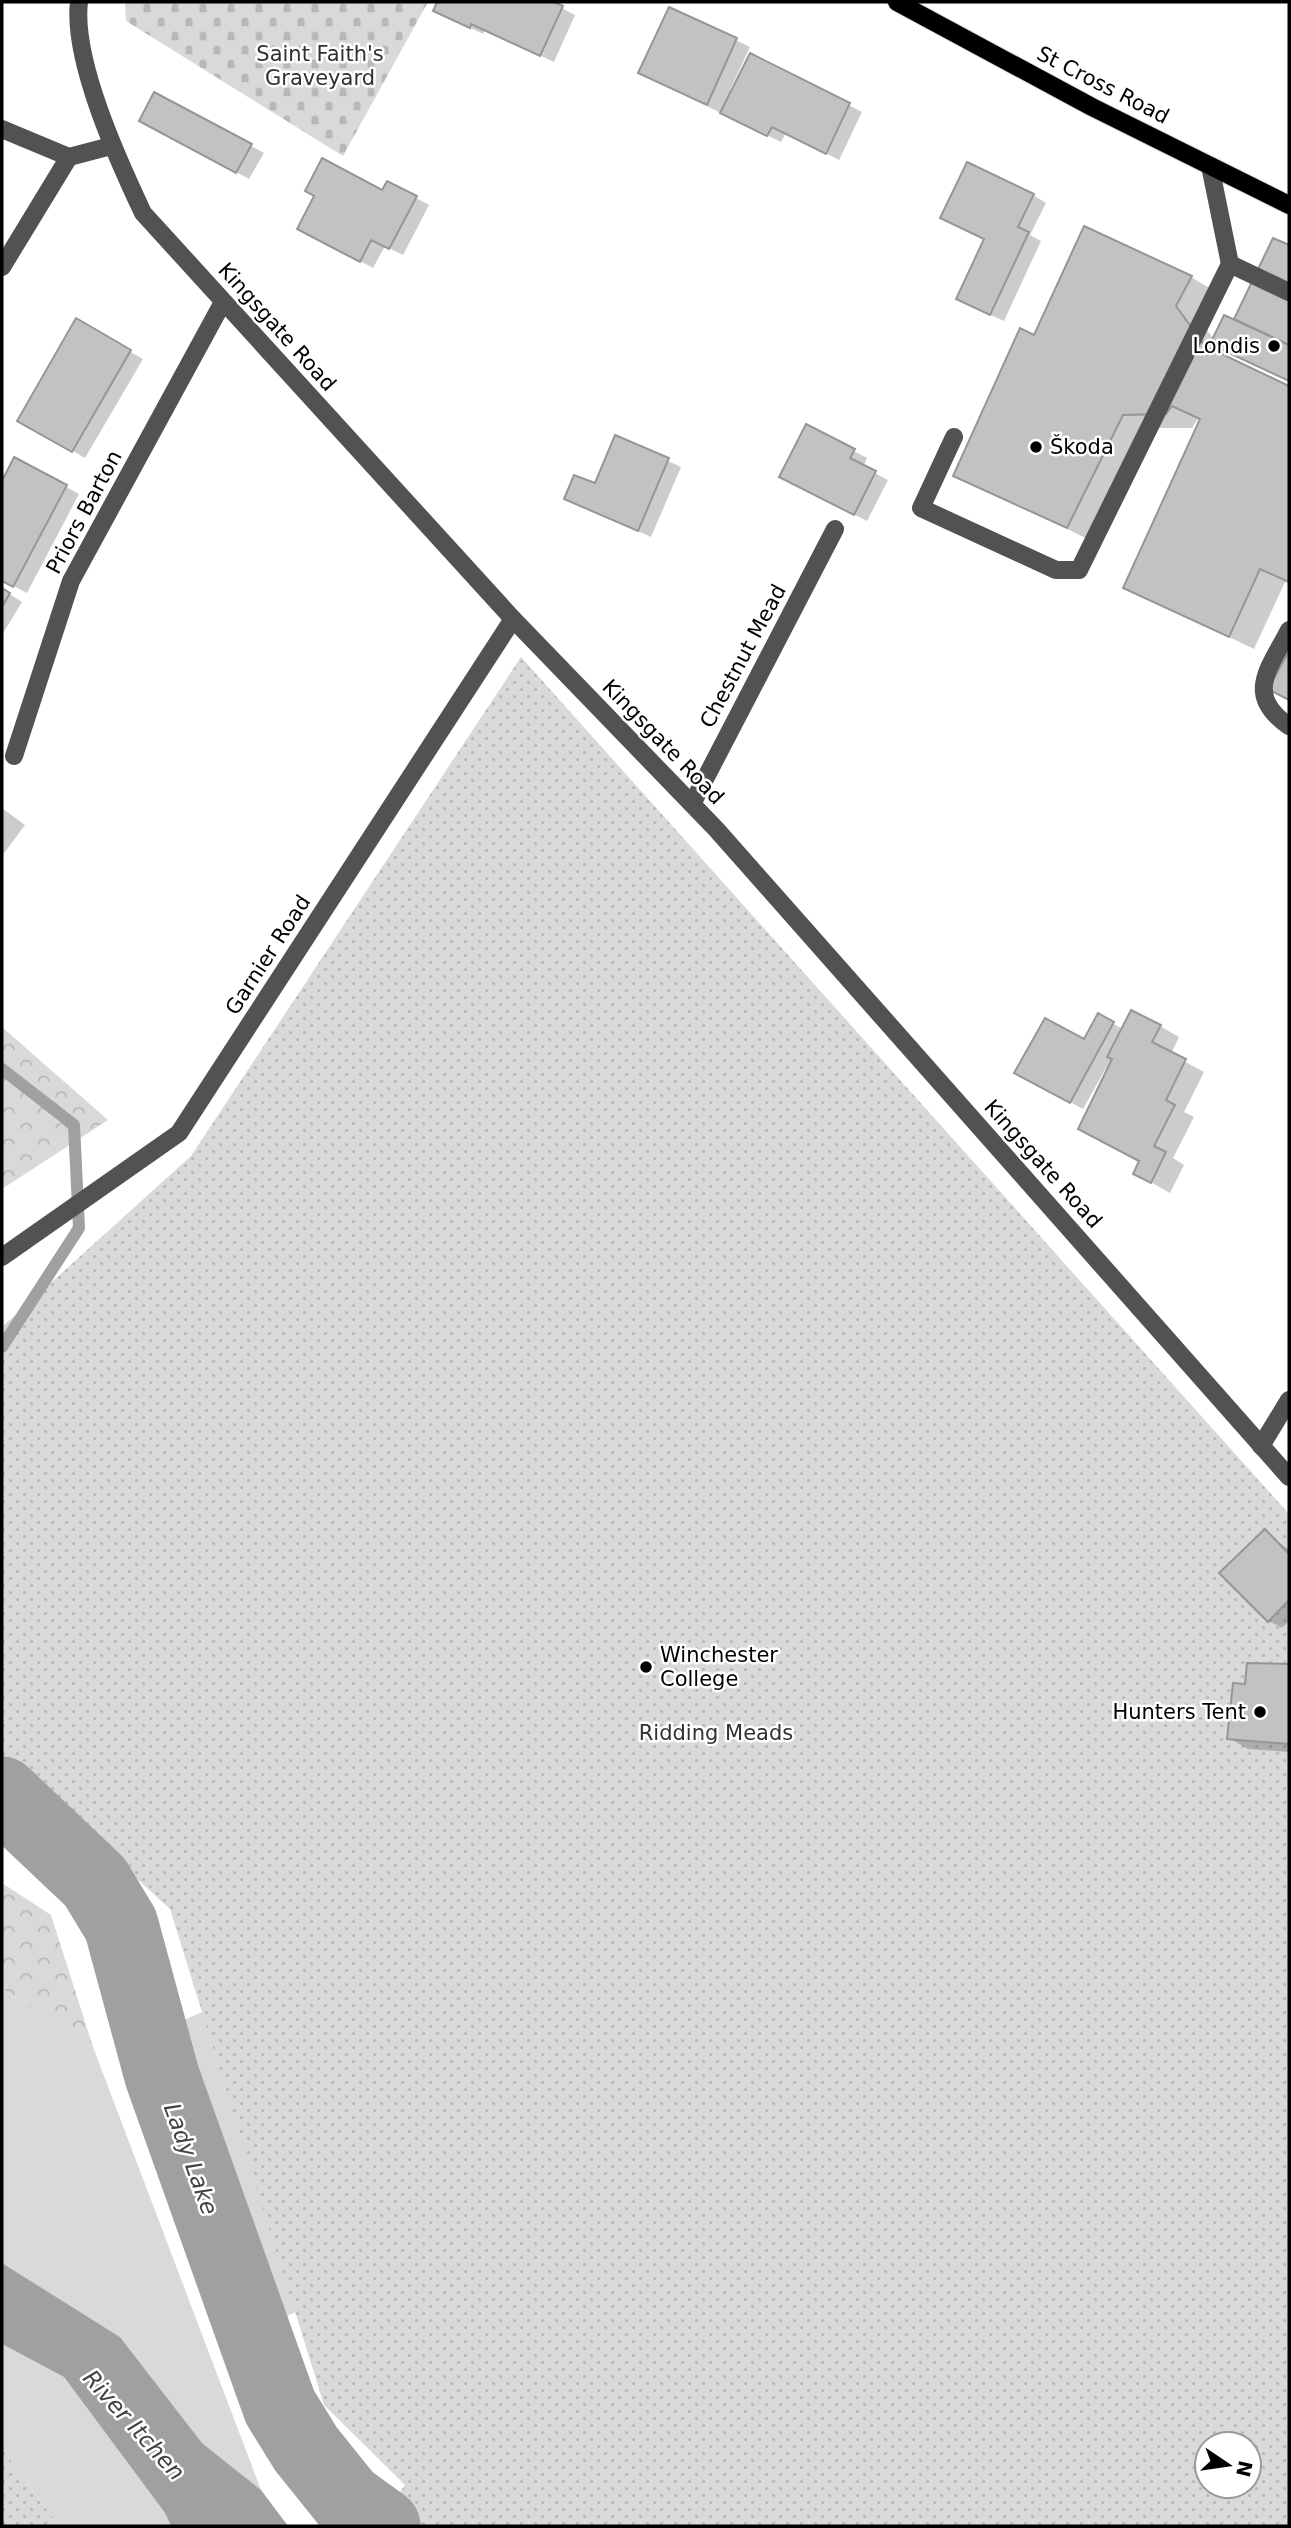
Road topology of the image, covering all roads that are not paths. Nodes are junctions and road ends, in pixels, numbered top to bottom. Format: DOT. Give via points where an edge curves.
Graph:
graph roads {
  1 [pos="79,2"];
  2 [pos="897,2"];
  3 [pos="2,130"];
  4 [pos="111,146"];
  5 [pos="69,157"];
  6 [pos="1210,166"];
  7 [pos="1289,205"];
  8 [pos="1230,264"];
  9 [pos="2,267"];
  10 [pos="1289,292"];
  11 [pos="223,302"];
  12 [pos="954,438"];
  13 [pos="835,529"];
  14 [pos="513,620"];
  15 [pos="1289,630"];
  16 [pos="1289,726"];
  17 [pos="14,756"];
  18 [pos="691,804"];
  19 [pos="2,1257"];
  20 [pos="1289,1400"];
  21 [pos="1261,1446"];
  22 [pos="1289,1477"];
  1 -- 4 [label="street, Kingsgate Road" via="87,66"];
  2 -- 6 [label="main road, St Cross Road"];
  3 -- 5 [label="street"];
  4 -- 5 [label="street"];
  4 -- 11 [label="street, Kingsgate Road" via="143,212"];
  5 -- 9 [label="street"];
  6 -- 7 [label="main road, St Cross Road"];
  6 -- 8 [label="street"];
  8 -- 10 [label="street"];
  8 -- 12 [label="street" via="1079,570 1056,570 921,508"];
  11 -- 14 [label="street, Kingsgate Road"];
  11 -- 17 [label="street, Priors Barton" via="71,581"];
  13 -- 18 [label="street, Chestnut Mead"];
  14 -- 18 [label="street, Kingsgate Road"];
  14 -- 19 [label="street, Garnier Road" via="180,1133"];
  15 -- 16 [label="street" via="1262,691 1265,704"];
  18 -- 21 [label="street, Kingsgate Road"];
  20 -- 21 [label="street"];
  21 -- 22 [label="street, Kingsgate Road"];
}
